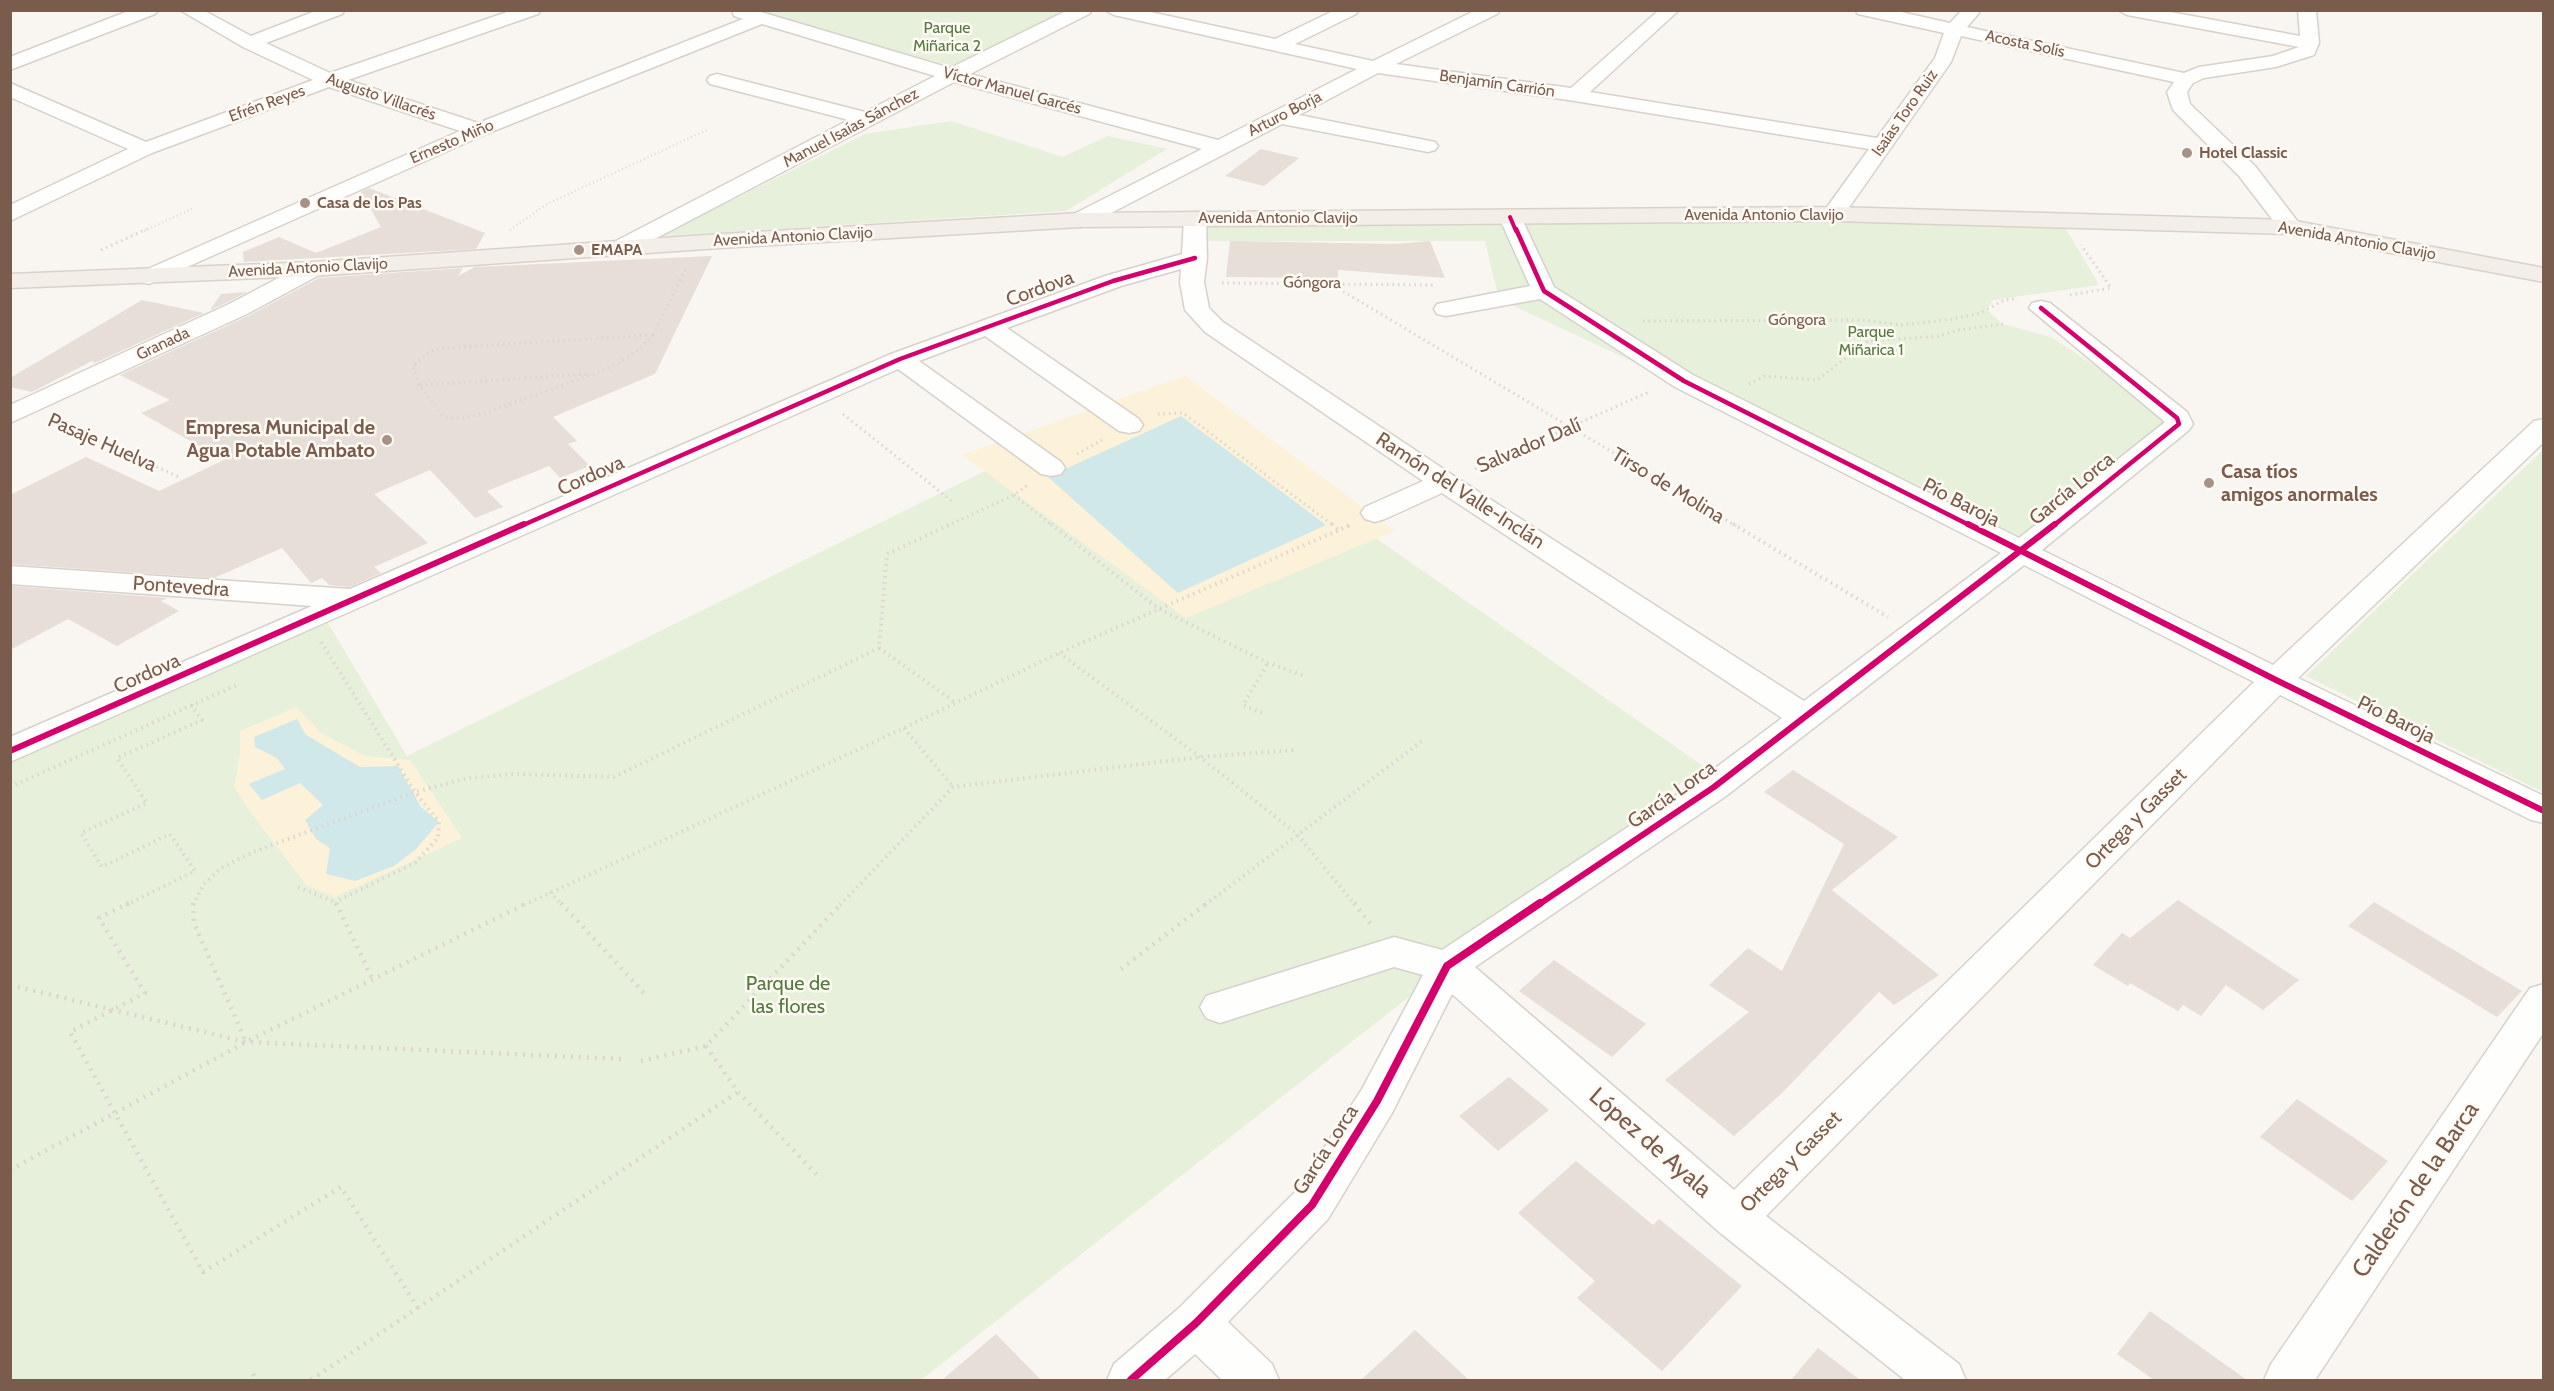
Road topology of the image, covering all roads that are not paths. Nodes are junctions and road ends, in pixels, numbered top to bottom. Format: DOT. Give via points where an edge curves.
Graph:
graph roads {
  1 [pos="149,10"];
  2 [pos="189,10"];
  3 [pos="336,10"];
  4 [pos="532,10"];
  5 [pos="735,10"];
  6 [pos="1083,10"];
  7 [pos="1114,10"];
  8 [pos="1350,10"];
  9 [pos="1491,10"];
  10 [pos="1670,10"];
  11 [pos="1864,10"];
  12 [pos="1972,10"];
  13 [pos="2127,10"];
  14 [pos="2307,10"];
  15 [pos="1218,15"];
  16 [pos="761,18"];
  17 [pos="1187,27"];
  18 [pos="1955,29"];
  19 [pos="250,43"];
  20 [pos="2310,43"];
  21 [pos="1276,46"];
  22 [pos="10,64"];
  23 [pos="1376,67"];
  24 [pos="951,75"];
  25 [pos="2186,79"];
  26 [pos="717,80"];
  27 [pos="330,81"];
  28 [pos="10,89"];
  29 [pos="1575,95"];
  30 [pos="1279,117"];
  31 [pos="868,119"];
  32 [pos="479,130"];
  33 [pos="1882,145"];
  34 [pos="1428,146"];
  35 [pos="1221,147"];
  36 [pos="145,149"];
  37 [pos="10,214"];
  38 [pos="1833,214"];
  39 [pos="1510,217"];
  40 [pos="1195,219"];
  41 [pos="1080,220"];
  42 [pos="2290,227"];
  43 [pos="621,248"];
  44 [pos="313,269"];
  45 [pos="1193,270"];
  46 [pos="2544,275"];
  47 [pos="148,277"];
  48 [pos="10,280"];
  49 [pos="1544,291"];
  50 [pos="2041,308"];
  51 [pos="1446,309"];
  52 [pos="987,326"];
  53 [pos="900,360"];
  54 [pos="18,412"];
  55 [pos="1129,425"];
  56 [pos="2544,427"];
  57 [pos="1051,468"];
  58 [pos="1444,482"];
  59 [pos="1375,513"];
  60 [pos="2020,552"];
  61 [pos="10,575"];
  62 [pos="351,600"];
  63 [pos="2276,680"];
  64 [pos="1806,717"];
  65 [pos="10,751"];
  66 [pos="2544,811"];
  67 [pos="1448,966"];
  68 [pos="2544,999"];
  69 [pos="1220,1007"];
  70 [pos="1734,1218"];
  71 [pos="1196,1323"];
  72 [pos="1131,1380"];
  73 [pos="1255,1380"];
  74 [pos="1942,1380"];
  75 [pos="2288,1380"];
  1 -- 22 [label="street"];
  2 -- 19 [label="street, Augusto Villacrés"];
  3 -- 19 [label="street"];
  4 -- 27 [label="street, Efrén Reyes"];
  5 -- 16 [label="street, Víctor Manuel Garcés"];
  6 -- 24 [label="street, Manuel Isaías Sánchez"];
  7 -- 17 [label="street, Benjamín Carrión"];
  8 -- 21 [label="street"];
  9 -- 23 [label="street, Arturo Borja"];
  10 -- 29 [label="street"];
  11 -- 18 [label="street, Acosta Solís"];
  12 -- 18 [label="street, Isaías Toro Ruiz"];
  13 -- 20 [label="street"];
  14 -- 20 [label="street"];
  15 -- 17 [label="street"];
  16 -- 24 [label="street, Víctor Manuel Garcés"];
  16 -- 32 [label="street, Ernesto Miño"];
  17 -- 21 [label="street, Benjamín Carrión"];
  18 -- 25 [label="street, Acosta Solís"];
  18 -- 33 [label="street, Isaías Toro Ruiz" via="1944,58"];
  19 -- 27 [label="street, Augusto Villacrés"];
  20 -- 25 [label="street" via="2307,51 2296,57 2214,69"];
  21 -- 23 [label="street, Benjamín Carrión"];
  23 -- 29 [label="street, Benjamín Carrión"];
  23 -- 30 [label="street, Arturo Borja"];
  24 -- 31 [label="street, Manuel Isaías Sánchez"];
  24 -- 35 [label="street, Víctor Manuel Garcés"];
  25 -- 42 [label="street" via="2177,92 2180,106 2247,171"];
  26 -- 31 [label="street"];
  27 -- 32 [label="street, Augusto Villacrés"];
  27 -- 36 [label="street, Efrén Reyes"];
  28 -- 36 [label="street"];
  29 -- 33 [label="street, Benjamín Carrión"];
  30 -- 34 [label="street"];
  30 -- 35 [label="street, Arturo Borja"];
  31 -- 43 [label="street, Manuel Isaías Sánchez"];
  32 -- 47 [label="street, Ernesto Miño"];
  33 -- 38 [label="street, Isaías Toro Ruiz"];
  35 -- 41 [label="street, Arturo Borja"];
  36 -- 37 [label="street, Efrén Reyes"];
  38 -- 39 [label="main road, Avenida Antonio Clavijo"];
  38 -- 42 [label="main road, Avenida Antonio Clavijo"];
  39 -- 40 [label="main road, Avenida Antonio Clavijo"];
  39 -- 49 [label="street"];
  40 -- 41 [label="main road, Avenida Antonio Clavijo"];
  40 -- 45 [label="street, Ramón del Valle-Inclán"];
  41 -- 43 [label="main road, Avenida Antonio Clavijo"];
  42 -- 46 [label="main road, Avenida Antonio Clavijo"];
  43 -- 44 [label="main road, Avenida Antonio Clavijo"];
  44 -- 47 [label="main road, Avenida Antonio Clavijo"];
  44 -- 54 [label="street, Granada" via="238,309"];
  45 -- 52 [label="street, Cordova" via="1113,281"];
  45 -- 58 [label="street, Ramón del Valle-Inclán" via="1197,310 1214,327"];
  47 -- 48 [label="main road, Avenida Antonio Clavijo"];
  49 -- 51 [label="street"];
  49 -- 60 [label="street, Pío Baroja" via="1684,381"];
  50 -- 60 [label="street, García Lorca" via="2177,418 2179,424"];
  52 -- 53 [label="street, Cordova"];
  52 -- 55 [label="street"];
  53 -- 57 [label="street"];
  53 -- 62 [label="street, Cordova"];
  56 -- 63 [label="street, Ortega y Gasset"];
  58 -- 59 [label="street"];
  58 -- 64 [label="street, Ramón del Valle-Inclán"];
  60 -- 63 [label="street, Pío Baroja"];
  60 -- 64 [label="street, García Lorca"];
  61 -- 62 [label="street, Pontevedra"];
  62 -- 65 [label="street, Cordova"];
  63 -- 66 [label="street, Pío Baroja"];
  63 -- 70 [label="street, Ortega y Gasset"];
  64 -- 67 [label="street, García Lorca" via="1714,788"];
  67 -- 69 [label="street" via="1394,952"];
  67 -- 70 [label="street, López de Ayala"];
  67 -- 71 [label="street, García Lorca" via="1377,1101 1312,1205"];
  68 -- 75 [label="street, Calderón de la Barca"];
  70 -- 74 [label="street, López de Ayala"];
  71 -- 72 [label="street, García Lorca"];
  71 -- 73 [label="street"];
}
